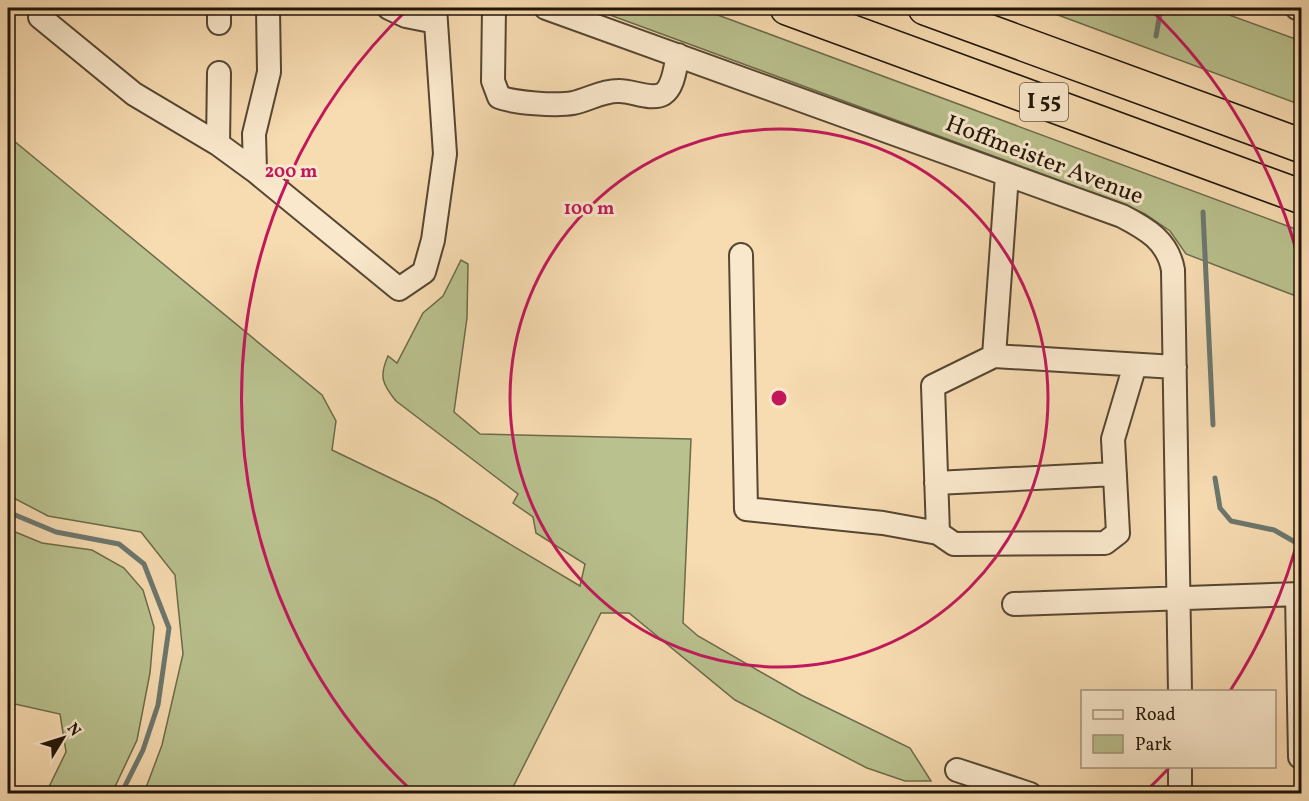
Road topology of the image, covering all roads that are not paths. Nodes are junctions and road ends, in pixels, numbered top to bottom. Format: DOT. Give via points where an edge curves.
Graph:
graph roads {
  1 [pos="268,8"];
  2 [pos="388,8"];
  3 [pos="494,8"];
  4 [pos="546,8"];
  5 [pos="787,8"];
  6 [pos="925,8"];
  7 [pos="1297,8"];
  8 [pos="1302,8"];
  9 [pos="436,14"];
  10 [pos="40,17"];
  11 [pos="678,56"];
  12 [pos="219,73"];
  13 [pos="218,144"];
  14 [pos="1302,146"];
  15 [pos="255,171"];
  16 [pos="1007,175"];
  17 [pos="1302,197"];
  18 [pos="741,255"];
  19 [pos="993,356"];
  20 [pos="1135,365"];
  21 [pos="1175,367"];
  22 [pos="1115,474"];
  23 [pos="936,483"];
  24 [pos="938,533"];
  25 [pos="1299,594"];
  26 [pos="1180,600"];
  27 [pos="1014,604"];
  28 [pos="1180,690"];
  29 [pos="1300,757"];
  30 [pos="1180,768"];
  31 [pos="957,770"];
  32 [pos="1030,794"];
  33 [pos="1180,794"];
  1 -- 15 [label="street" via="269,72 254,134"];
  2 -- 9 [label="street" via="406,16"];
  3 -- 11 [label="street" via="493,81 499,97 509,101 573,103 619,90 657,97 666,93"];
  4 -- 11 [label="street, Hoffmeister Avenue"];
  5 -- 17 [label="highway, I 55"];
  6 -- 14 [label="highway, I 55"];
  7 -- 8 [label="street"];
  9 -- 15 [label="street" via="445,154 433,240 424,272 399,289"];
  10 -- 13 [label="street" via="134,94"];
  11 -- 16 [label="street, Hoffmeister Avenue"];
  12 -- 13 [label="street"];
  13 -- 15 [label="street"];
  16 -- 19 [label="street"];
  16 -- 21 [label="street, Hoffmeister Avenue" via="1122,216 1145,228 1161,243 1170,254 1173,270"];
  18 -- 24 [label="street" via="746,509 883,523"];
  19 -- 20 [label="street"];
  19 -- 23 [label="street" via="933,386"];
  20 -- 21 [label="street"];
  20 -- 22 [label="street" via="1113,439"];
  21 -- 26 [label="street, Hoffmeister Avenue"];
  22 -- 23 [label="street"];
  22 -- 24 [label="street" via="1118,533 1106,543 954,544"];
  23 -- 24 [label="street"];
  25 -- 26 [label="street"];
  25 -- 29 [label="street"];
  26 -- 27 [label="street"];
  26 -- 28 [label="street, Hoffmeister Avenue"];
  30 -- 33 [label="street"];
  31 -- 32 [label="street"];
}
